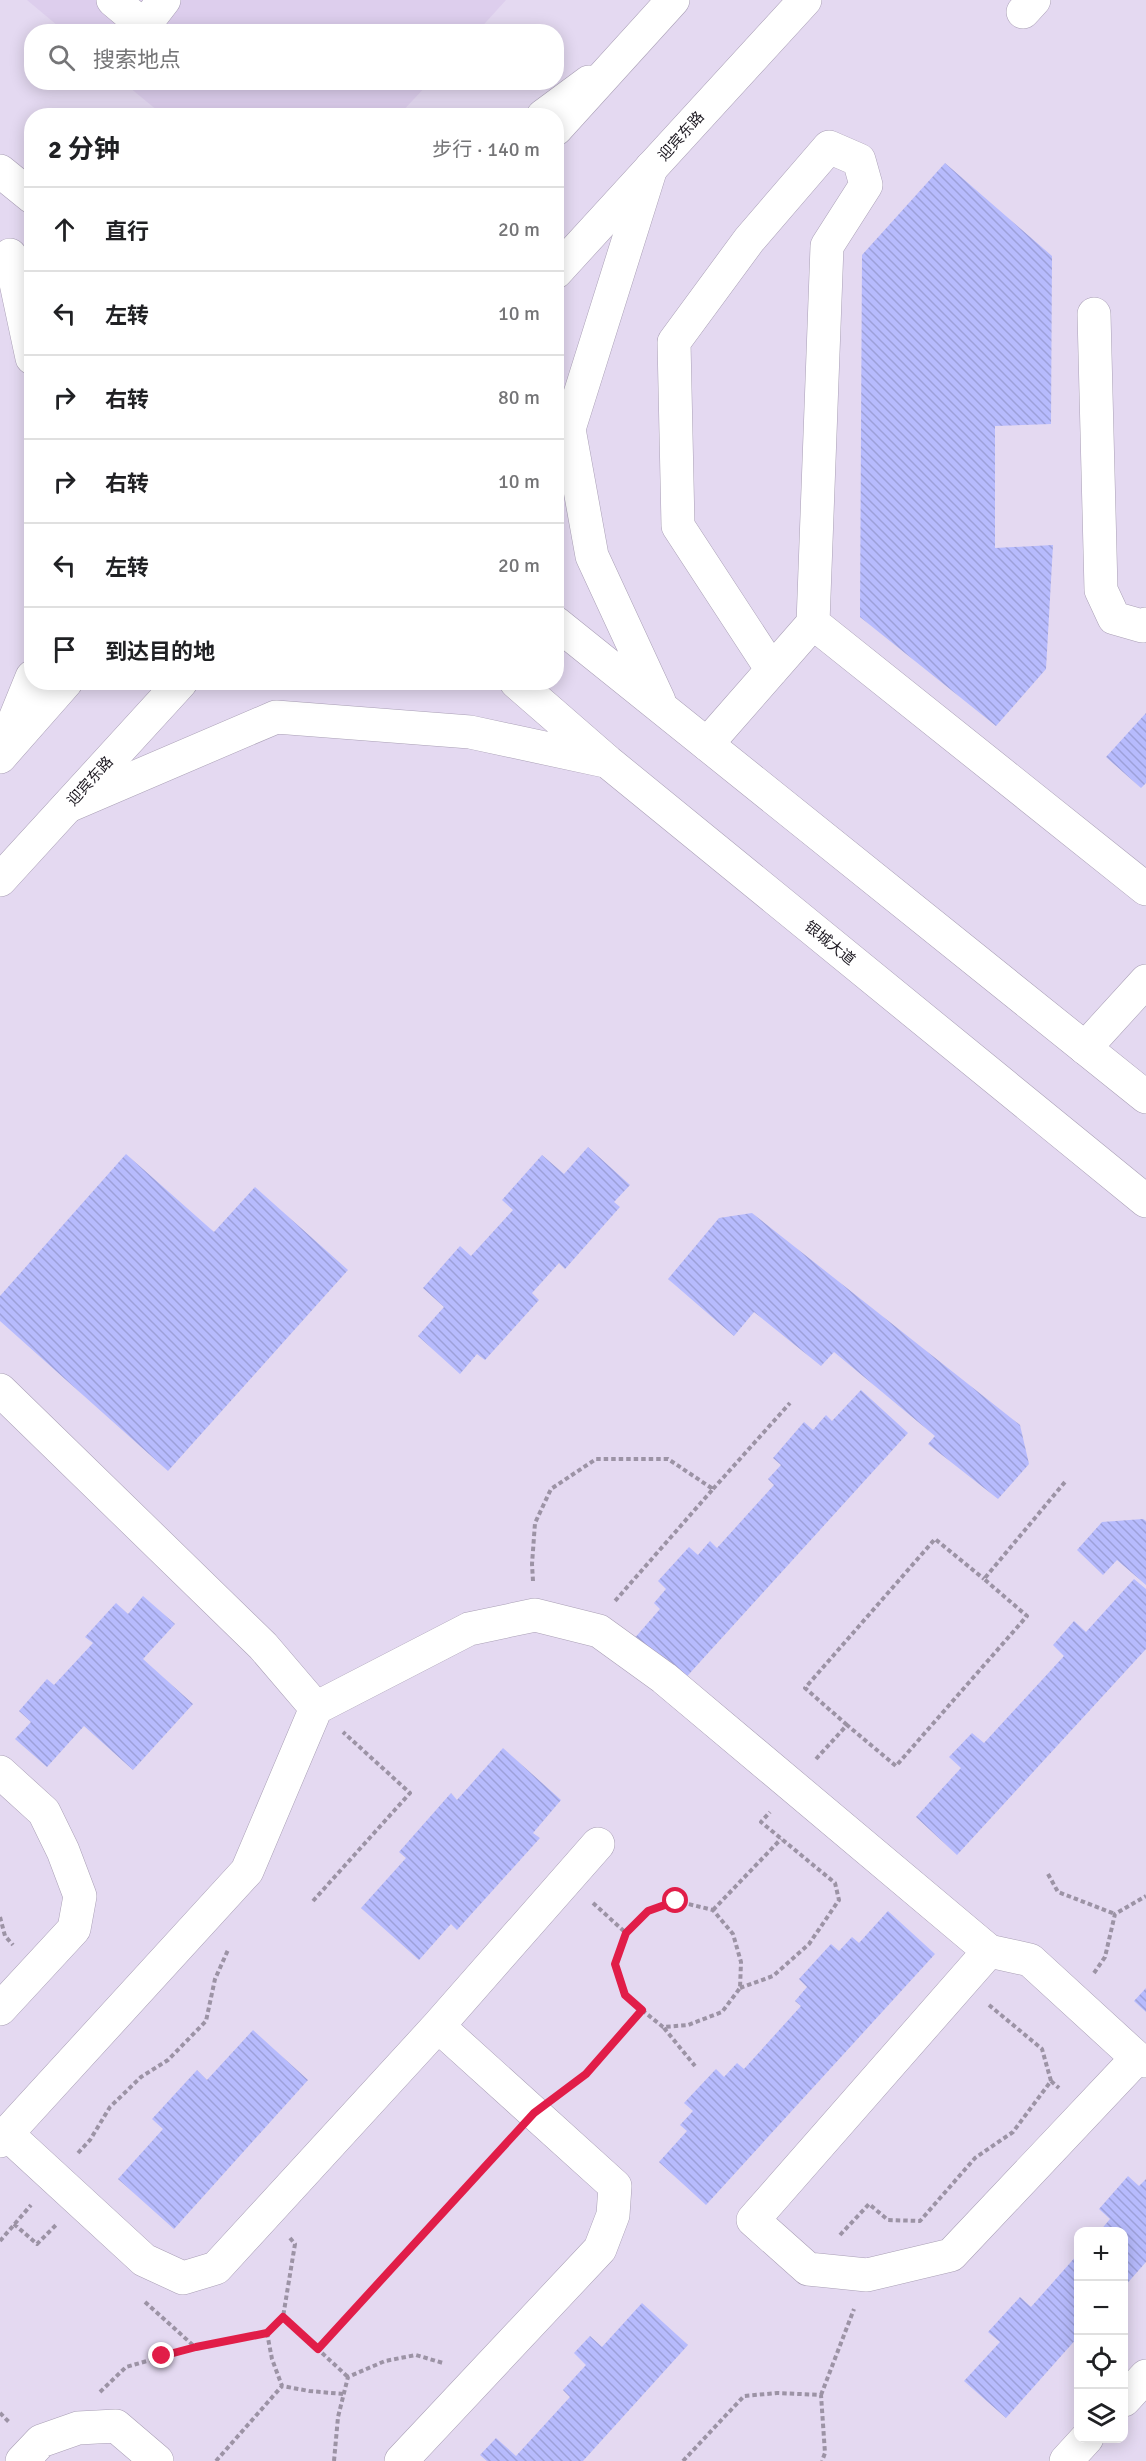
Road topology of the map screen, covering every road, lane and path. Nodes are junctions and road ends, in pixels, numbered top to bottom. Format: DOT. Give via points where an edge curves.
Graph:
graph roads {
  1 [pos="113,0"];
  2 [pos="164,0"];
  3 [pos="673,0"];
  4 [pos="805,0"];
  5 [pos="142,24"];
  6 [pos="146,24"];
  7 [pos="615,64"];
  8 [pos="554,108"];
  9 [pos="564,120"];
  10 [pos="0,156"];
  11 [pos="651,168"];
  12 [pos="17,185"];
  13 [pos="14,258"];
  14 [pos="564,263"];
  15 [pos="24,314"];
  16 [pos="1094,314"];
  17 [pos="813,623"];
  18 [pos="1146,624"];
  19 [pos="564,629"];
  20 [pos="772,670"];
  21 [pos="27,690"];
  22 [pos="59,690"];
  23 [pos="174,690"];
  24 [pos="525,690"];
  25 [pos="662,708"];
  26 [pos="707,744"];
  27 [pos="0,756"];
  28 [pos="608,762"];
  29 [pos="68,806"];
  30 [pos="0,880"];
  31 [pos="1146,889"];
  32 [pos="1146,981"];
  33 [pos="1085,1048"];
  34 [pos="1146,1097"];
  35 [pos="1146,1201"];
  36 [pos="0,1390"];
  37 [pos="790,1404"];
  38 [pos="1065,1482"];
  39 [pos="713,1490"];
  40 [pos="984,1579"];
  41 [pos="535,1615"];
  42 [pos="590,1629"];
  43 [pos="316,1708"];
  44 [pos="847,1725"];
  45 [pos="0,1772"];
  46 [pos="792,1786"];
  47 [pos="781,1839"];
  48 [pos="598,1844"];
  49 [pos="1048,1874"];
  50 [pos="567,1880"];
  51 [pos="1146,1896"];
  52 [pos="313,1901"];
  53 [pos="713,1910"];
  54 [pos="1114,1914"];
  55 [pos="626,1933"];
  56 [pos="228,1950"];
  57 [pos="989,1951"];
  58 [pos="962,1982"];
  59 [pos="740,1988"];
  60 [pos="1075,2001"];
  61 [pos="0,2009"];
  62 [pos="642,2010"];
  63 [pos="438,2026"];
  64 [pos="663,2027"];
  65 [pos="1142,2059"];
  66 [pos="695,2066"];
  67 [pos="1051,2081"];
  68 [pos="1086,2112"];
  69 [pos="534,2113"];
  70 [pos="3,2138"];
  71 [pos="55,2178"];
  72 [pos="269,2210"];
  73 [pos="0,2241"];
  74 [pos="808,2269"];
  75 [pos="867,2275"];
  76 [pos="283,2317"];
  77 [pos="267,2333"];
  78 [pos="318,2349"];
  79 [pos="1146,2376"];
  80 [pos="348,2377"];
  81 [pos="473,2384"];
  82 [pos="282,2386"];
  83 [pos="344,2394"];
  84 [pos="821,2395"];
  85 [pos="1128,2396"];
  86 [pos="78,2428"];
  87 [pos="1083,2443"];
  88 [pos="22,2461"];
  89 [pos="157,2461"];
  90 [pos="216,2461"];
  91 [pos="334,2461"];
  92 [pos="401,2461"];
  93 [pos="683,2461"];
  94 [pos="822,2461"];
  95 [pos="1066,2461"];
  1 -- 5 [label="main road"];
  2 -- 6 [label="main road"];
  3 -- 7 [label="main road"];
  4 -- 11 [label="main road, 迎宾东路"];
  7 -- 8 [label="main road"];
  7 -- 9 [label="main road"];
  10 -- 12 [label="main road"];
  11 -- 14 [label="main road, 迎宾东路"];
  11 -- 25 [label="main road" via="569,429 592,556"];
  13 -- 15 [label="main road"];
  16 -- 18 [label="main road" via="1101,590 1114,618"];
  17 -- 20 [label="main road"];
  17 -- 20 [label="main road" via="827,246 866,185 859,160 829,147 749,240 674,342 678,526"];
  17 -- 31 [label="main road"];
  19 -- 25 [label="main road"];
  20 -- 26 [label="main road"];
  21 -- 27 [label="main road"];
  22 -- 27 [label="main road"];
  23 -- 29 [label="main road, 迎宾东路"];
  24 -- 28 [label="main road, 银城大道"];
  25 -- 26 [label="main road"];
  26 -- 33 [label="main road"];
  28 -- 29 [label="main road" via="470,732 276,717"];
  28 -- 35 [label="main road, 银城大道"];
  29 -- 30 [label="main road, 迎宾东路"];
  32 -- 33 [label="main road"];
  33 -- 34 [label="main road"];
  36 -- 43 [label="main road" via="263,1646"];
  37 -- 39 [label="path"];
  38 -- 40 [label="path"];
  39 -- 41 [label="path" via="668,1459 596,1459 551,1490 535,1523"];
  39 -- 42 [label="path"];
  40 -- 44 [label="path" via="935,1539 805,1688"];
  40 -- 44 [label="path" via="1027,1616 896,1766"];
  41 -- 42 [label="main road"];
  41 -- 43 [label="main road" via="470,1629"];
  42 -- 46 [label="main road" via="599,1631 664,1678"];
  43 -- 52 [label="path" via="410,1793"];
  43 -- 70 [label="main road" via="247,1872"];
  44 -- 46 [label="path"];
  45 -- 61 [label="main road" via="44,1812 80,1896 74,1929"];
  46 -- 47 [label="path" via="761,1822"];
  46 -- 57 [label="main road"];
  47 -- 53 [label="path"];
  47 -- 59 [label="path" via="835,1883 839,1900 809,1944 773,1976"];
  48 -- 50 [label="main road"];
  49 -- 54 [label="path" via="1058,1892"];
  50 -- 55 [label="path"];
  50 -- 63 [label="main road"];
  51 -- 54 [label="path"];
  53 -- 55 [label="path" via="676,1901 648,1911"];
  53 -- 59 [label="path" via="733,1934 741,1962"];
  54 -- 60 [label="path" via="1105,1957"];
  55 -- 62 [label="path" via="615,1964 625,1995"];
  56 -- 71 [label="path" via="215,1979 206,2020 168,2060 141,2077 110,2107 90,2140"];
  57 -- 58 [label="main road"];
  57 -- 60 [label="main road" via="1030,1960"];
  58 -- 67 [label="path" via="1042,2049"];
  58 -- 74 [label="main road" via="753,2220"];
  59 -- 64 [label="path" via="723,2012 688,2025"];
  60 -- 65 [label="main road"];
  62 -- 64 [label="path"];
  62 -- 69 [label="path" via="586,2074"];
  63 -- 69 [label="main road"];
  63 -- 72 [label="main road"];
  64 -- 66 [label="path"];
  65 -- 68 [label="main road"];
  67 -- 68 [label="path"];
  67 -- 74 [label="path" via="1013,2132 975,2158 920,2221 888,2220 869,2204"];
  68 -- 75 [label="main road" via="951,2254"];
  69 -- 78 [label="path"];
  69 -- 81 [label="main road" via="615,2186 613,2215 600,2249"];
  70 -- 71 [label="main road"];
  71 -- 72 [label="main road" via="144,2260 183,2278 216,2268"];
  71 -- 73 [label="path"];
  72 -- 76 [label="path" via="295,2244"];
  74 -- 75 [label="main road"];
  75 -- 84 [label="path"];
  76 -- 77 [label="path"];
  76 -- 78 [label="path"];
  77 -- 82 [label="path"];
  77 -- 86 [label="path" via="196,2347 126,2367 104,2386"];
  78 -- 80 [label="path"];
  79 -- 85 [label="main road"];
  80 -- 81 [label="path" via="385,2361 416,2355 446,2364"];
  80 -- 83 [label="path"];
  81 -- 92 [label="main road"];
  82 -- 83 [label="path"];
  82 -- 90 [label="path"];
  83 -- 91 [label="path"];
  84 -- 93 [label="path" via="744,2396"];
  84 -- 94 [label="path" via="825,2453"];
  86 -- 88 [label="main road" via="40,2441"];
  86 -- 89 [label="main road" via="116,2426"];
  87 -- 95 [label="main road"];
}
